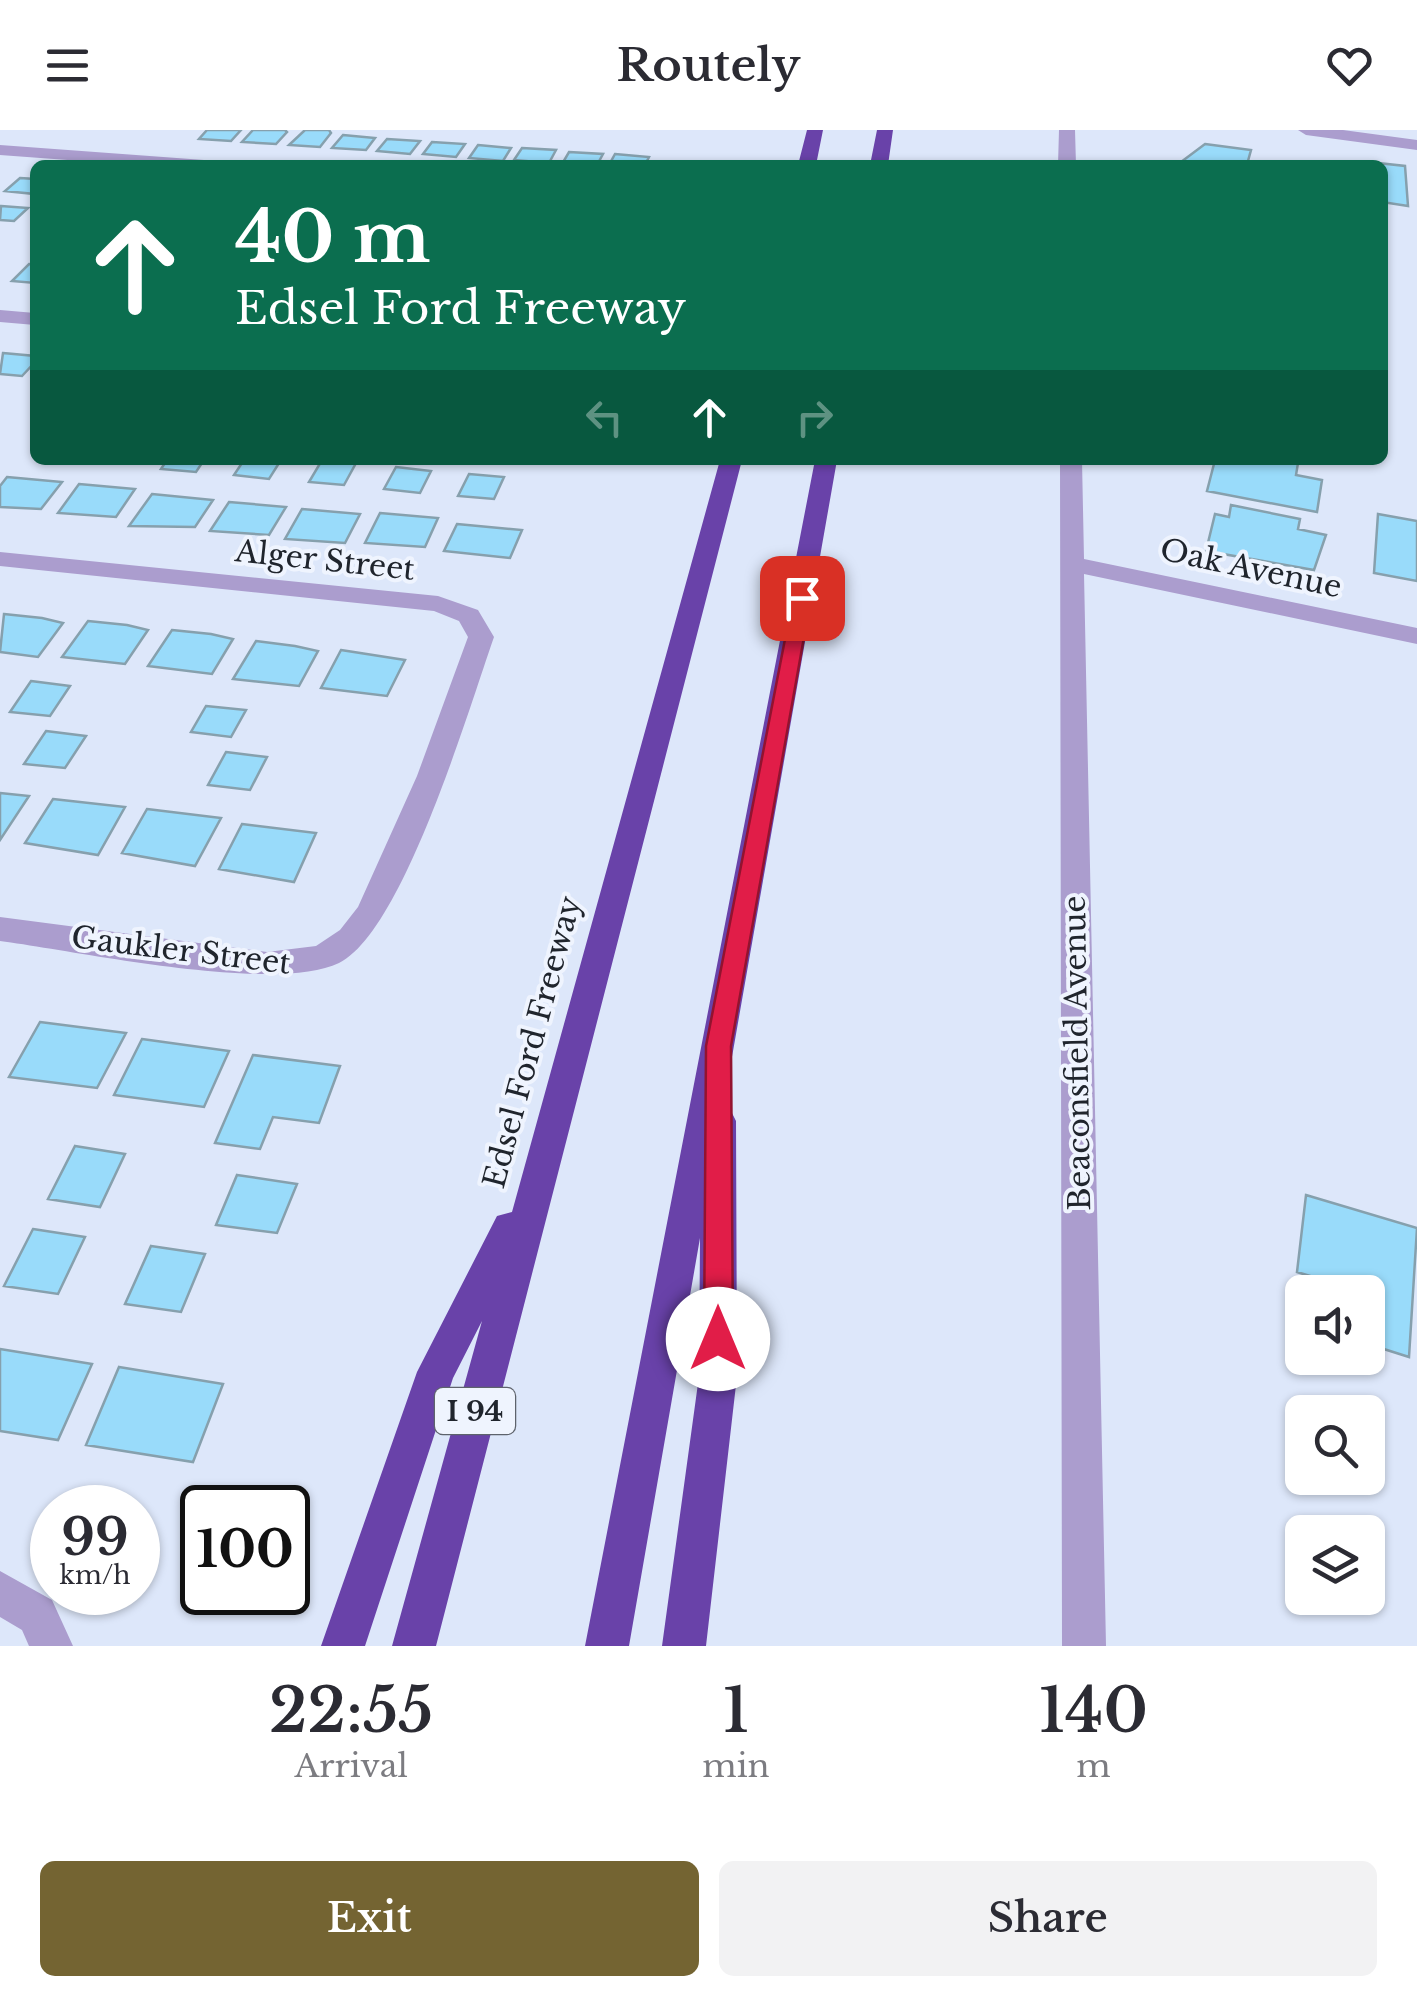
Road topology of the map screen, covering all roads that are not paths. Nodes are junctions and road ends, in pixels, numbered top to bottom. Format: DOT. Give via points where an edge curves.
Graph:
graph roads {
  1 [pos="33,130"];
  2 [pos="815,130"];
  3 [pos="885,130"];
  4 [pos="1067,130"];
  5 [pos="1306,130"];
  6 [pos="1417,145"];
  7 [pos="3,154"];
  8 [pos="113,160"];
  9 [pos="808,160"];
  10 [pos="880,160"];
  11 [pos="1068,160"];
  12 [pos="0,316"];
  13 [pos="30,319"];
  14 [pos="730,465"];
  15 [pos="825,465"];
  16 [pos="1070,465"];
  17 [pos="0,559"];
  18 [pos="1072,564"];
  19 [pos="1417,636"];
  20 [pos="431,776"];
  21 [pos="0,928"];
  22 [pos="718,1046"];
  23 [pos="536,1177"];
  24 [pos="0,1592"];
  25 [pos="51,1646"];
  26 [pos="343,1646"];
  27 [pos="414,1646"];
  28 [pos="608,1646"];
  29 [pos="684,1646"];
  30 [pos="1084,1646"];
  1 -- 7 [label="street"];
  2 -- 9 [label="highway"];
  3 -- 10 [label="highway"];
  4 -- 11 [label="street"];
  5 -- 6 [label="street"];
  7 -- 8 [label="street"];
  12 -- 13 [label="street"];
  14 -- 23 [label="highway, Edsel Ford Freeway / I 94"];
  15 -- 22 [label="highway"];
  16 -- 18 [label="street, Beaconsfield Avenue"];
  17 -- 20 [label="street, Alger Street" via="455,608 479,630 479,649"];
  18 -- 19 [label="street, Oak Avenue"];
  18 -- 30 [label="street, Beaconsfield Avenue"];
  20 -- 21 [label="street, Gaukler Street" via="360,932 303,966"];
  22 -- 28 [label="highway"];
  22 -- 29 [label="highway" via="718,1376"];
  23 -- 26 [label="highway" via="436,1372"];
  23 -- 27 [label="highway, Edsel Ford Freeway / I 94"];
  24 -- 25 [label="street" via="37,1615"];
}
